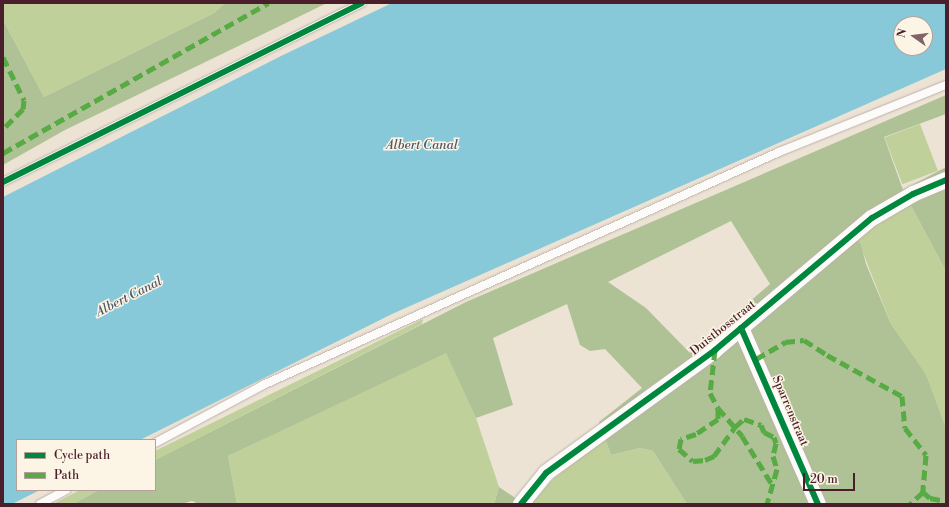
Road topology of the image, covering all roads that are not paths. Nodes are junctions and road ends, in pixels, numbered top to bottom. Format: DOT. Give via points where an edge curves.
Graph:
graph roads {
  1 [pos="362,3"];
  2 [pos="946,85"];
  3 [pos="946,180"];
  4 [pos="3,182"];
  5 [pos="741,328"];
  6 [pos="156,442"];
  7 [pos="64,491"];
  8 [pos="40,504"];
  9 [pos="521,504"];
  10 [pos="818,504"];
  1 -- 4 [label="lane"];
  2 -- 6 [label="lane" via="779,152 263,385"];
  3 -- 5 [label="street, Duistbosstraat" via="913,194 872,218"];
  5 -- 9 [label="street, Duistbosstraat" via="546,473"];
  5 -- 10 [label="street, Sparrenstraat"];
  7 -- 8 [label="lane"];
}
